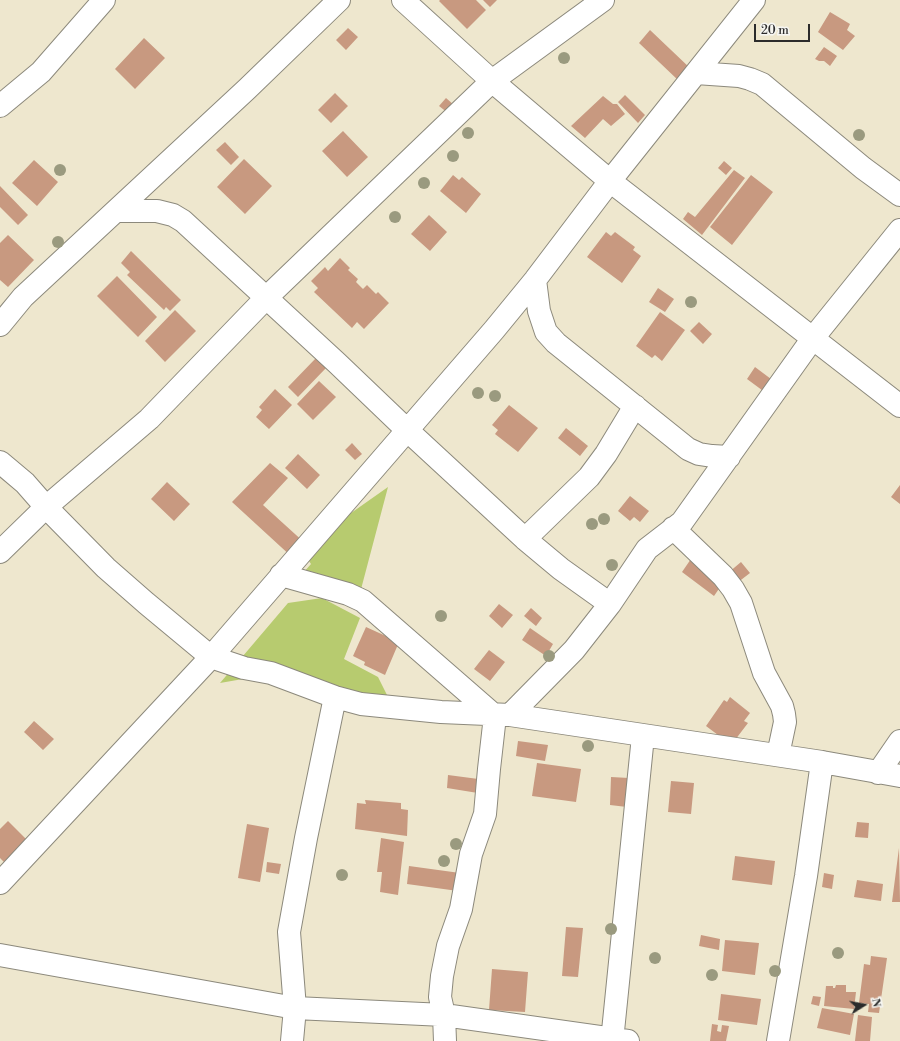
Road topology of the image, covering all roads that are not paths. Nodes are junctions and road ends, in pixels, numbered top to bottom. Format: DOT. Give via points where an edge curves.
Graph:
graph roads {
  1 [pos="104,0"];
  2 [pos="339,0"];
  3 [pos="403,0"];
  4 [pos="603,0"];
  5 [pos="754,0"];
  6 [pos="696,73"];
  7 [pos="492,81"];
  8 [pos="0,106"];
  9 [pos="610,181"];
  10 [pos="900,195"];
  11 [pos="116,211"];
  12 [pos="900,230"];
  13 [pos="535,280"];
  14 [pos="266,298"];
  15 [pos="0,325"];
  16 [pos="813,338"];
  17 [pos="635,406"];
  18 [pos="900,406"];
  19 [pos="407,430"];
  20 [pos="729,457"];
  21 [pos="0,462"];
  22 [pos="46,507"];
  23 [pos="673,528"];
  24 [pos="525,539"];
  25 [pos="0,552"];
  26 [pos="281,576"];
  27 [pos="610,604"];
  28 [pos="211,657"];
  29 [pos="335,697"];
  30 [pos="502,715"];
  31 [pos="643,736"];
  32 [pos="900,741"];
  33 [pos="778,755"];
  34 [pos="822,762"];
  35 [pos="891,778"];
  36 [pos="0,883"];
  37 [pos="0,954"];
  38 [pos="294,1008"];
  39 [pos="444,1015"];
  40 [pos="617,1040"];
  41 [pos="292,1041"];
  42 [pos="445,1041"];
  43 [pos="778,1041"];
  1 -- 8 [label="street" via="41,72"];
  2 -- 11 [label="street"];
  3 -- 7 [label="street"];
  4 -- 7 [label="street"];
  5 -- 6 [label="street"];
  6 -- 9 [label="street"];
  6 -- 10 [label="street" via="739,76 762,84 863,168"];
  7 -- 9 [label="street"];
  7 -- 14 [label="street"];
  9 -- 13 [label="street"];
  9 -- 16 [label="street"];
  11 -- 14 [label="street" via="157,211 172,214 183,220"];
  11 -- 15 [label="street" via="23,297"];
  12 -- 16 [label="street"];
  13 -- 17 [label="street" via="539,311 546,332 556,343"];
  13 -- 19 [label="street"];
  14 -- 19 [label="street"];
  14 -- 22 [label="street" via="149,419"];
  16 -- 18 [label="street"];
  16 -- 20 [label="street"];
  17 -- 20 [label="street" via="688,449 699,454"];
  17 -- 24 [label="street" via="589,477"];
  19 -- 24 [label="street"];
  19 -- 26 [label="street"];
  20 -- 23 [label="street" via="690,512"];
  21 -- 22 [label="street" via="26,483"];
  22 -- 25 [label="street"];
  22 -- 28 [label="street" via="106,568"];
  23 -- 27 [label="street" via="647,549"];
  23 -- 33 [label="street" via="723,576 741,603 764,673 784,714 785,722"];
  24 -- 27 [label="street"];
  26 -- 28 [label="street"];
  26 -- 30 [label="street" via="348,594 362,601"];
  27 -- 30 [label="street" via="574,650"];
  28 -- 29 [label="street" via="244,668 272,673"];
  28 -- 36 [label="street"];
  29 -- 30 [label="street" via="361,704"];
  29 -- 38 [label="street" via="289,932"];
  30 -- 31 [label="street"];
  30 -- 39 [label="street" via="488,769 485,814 471,854 461,909 448,946 442,976 440,997"];
  31 -- 33 [label="street"];
  31 -- 40 [label="street"];
  32 -- 35 [label="street"];
  33 -- 34 [label="street"];
  34 -- 35 [label="street"];
  34 -- 43 [label="street"];
  37 -- 38 [label="street"];
  38 -- 39 [label="street"];
  38 -- 41 [label="street"];
  39 -- 40 [label="street"];
  39 -- 42 [label="street"];
}
